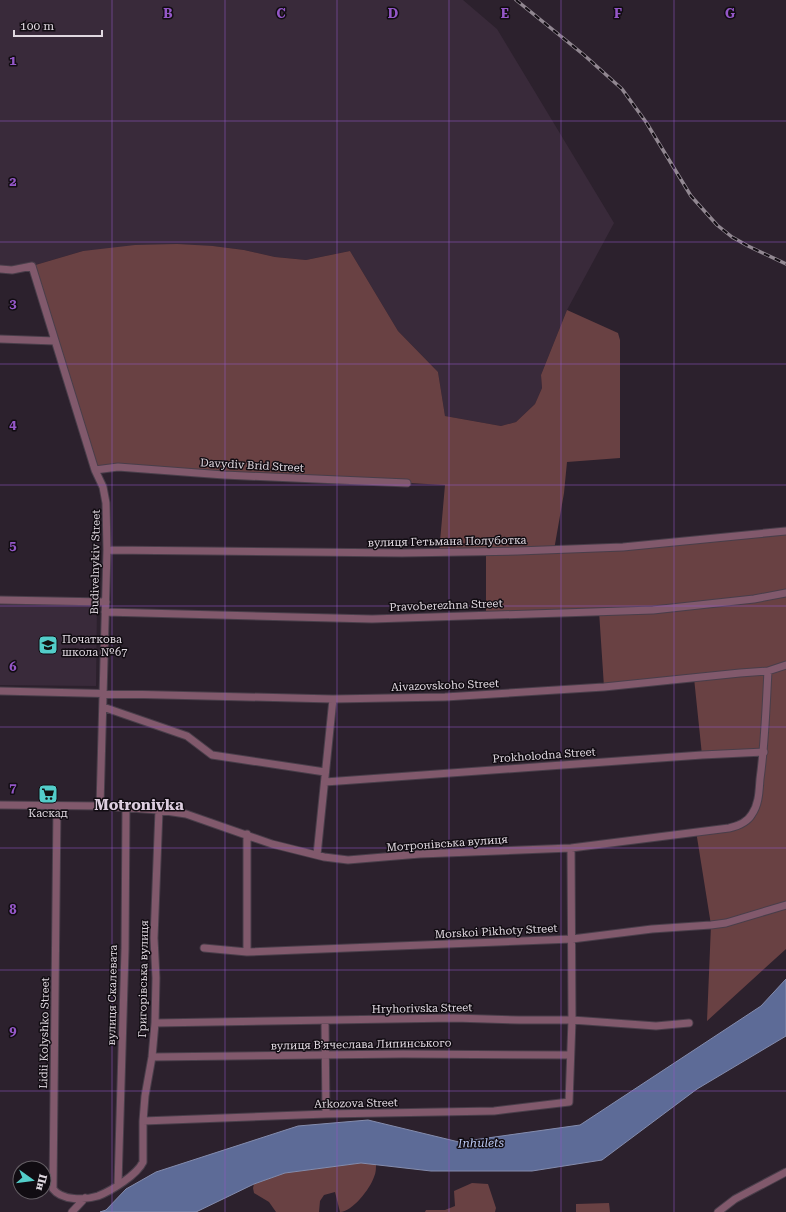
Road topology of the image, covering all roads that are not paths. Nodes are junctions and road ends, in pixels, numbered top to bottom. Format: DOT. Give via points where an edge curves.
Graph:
graph roads {
  1 [pos="0,269"];
  2 [pos="0,339"];
  3 [pos="55,341"];
  4 [pos="95,470"];
  5 [pos="407,484"];
  6 [pos="786,531"];
  7 [pos="107,550"];
  8 [pos="786,593"];
  9 [pos="0,600"];
  10 [pos="106,602"];
  11 [pos="106,612"];
  12 [pos="786,665"];
  13 [pos="768,671"];
  14 [pos="0,691"];
  15 [pos="103,693"];
  16 [pos="333,699"];
  17 [pos="103,707"];
  18 [pos="764,752"];
  19 [pos="326,772"];
  20 [pos="325,782"];
  21 [pos="0,805"];
  22 [pos="57,806"];
  23 [pos="100,806"];
  24 [pos="126,807"];
  25 [pos="159,810"];
  26 [pos="247,834"];
  27 [pos="572,848"];
  28 [pos="317,855"];
  29 [pos="786,905"];
  30 [pos="572,939"];
  31 [pos="204,948"];
  32 [pos="247,952"];
  33 [pos="572,1020"];
  34 [pos="325,1021"];
  35 [pos="156,1023"];
  36 [pos="689,1023"];
  37 [pos="570,1055"];
  38 [pos="326,1056"];
  39 [pos="152,1057"];
  40 [pos="326,1114"];
  41 [pos="143,1121"];
  42 [pos="786,1172"];
  43 [pos="118,1184"];
  44 [pos="85,1198"];
  45 [pos="72,1212"];
  46 [pos="718,1212"];
  1 -- 3 [label="street, Budivelnykiv Street" via="12,270 32,266"];
  2 -- 3 [label="street"];
  3 -- 4 [label="street, Budivelnykiv Street"];
  4 -- 5 [label="street, Davydiv Brid Street" via="118,467"];
  4 -- 7 [label="street, Budivelnykiv Street" via="103,487 106,503"];
  6 -- 7 [label="street, вулиця Гетьмана Полуботка" via="623,547 512,552"];
  7 -- 10 [label="street, Budivelnykiv Street"];
  8 -- 11 [label="street, Pravoberezhna Street" via="653,610 372,619"];
  9 -- 10 [label="street"];
  10 -- 11 [label="street, Budivelnykiv Street"];
  11 -- 15 [label="street, Budivelnykiv Street"];
  12 -- 13 [label="street, Aivazovskoho Street"];
  13 -- 16 [label="street, Aivazovskoho Street" via="604,687 453,697"];
  13 -- 18 [label="street, Мотронівська вулиця"];
  14 -- 15 [label="street, Aivazovskoho Street"];
  15 -- 16 [label="street, Aivazovskoho Street"];
  15 -- 17 [label="street, Budivelnykiv Street"];
  16 -- 19 [label="street"];
  17 -- 19 [label="street" via="187,736 212,755"];
  17 -- 23 [label="street, Budivelnykiv Street"];
  18 -- 20 [label="street, Prokholodna Street"];
  18 -- 27 [label="street, Мотронівська вулиця" via="758,803 748,820 738,826"];
  19 -- 20 [label="street"];
  20 -- 28 [label="street"];
  21 -- 22 [label="street, Мотронівська вулиця"];
  22 -- 23 [label="street, Мотронівська вулиця"];
  22 -- 44 [label="street, Lidii Kolyshko Street" via="53,1189 60,1195"];
  23 -- 24 [label="street, Мотронівська вулиця"];
  24 -- 25 [label="street, Мотронівська вулиця"];
  24 -- 43 [label="street, вулиця Скалевата" via="125,950"];
  25 -- 26 [label="street, Мотронівська вулиця" via="186,814"];
  25 -- 35 [label="street, Григорівська вулиця" via="154,938"];
  26 -- 28 [label="street, Мотронівська вулиця" via="272,844"];
  26 -- 32 [label="street"];
  27 -- 28 [label="street, Мотронівська вулиця" via="420,854 357,860"];
  27 -- 30 [label="street"];
  29 -- 30 [label="street, Morskoi Pikhoty Street" via="710,925"];
  30 -- 32 [label="street, Morskoi Pikhoty Street"];
  30 -- 33 [label="street"];
  31 -- 32 [label="street, Morskoi Pikhoty Street"];
  33 -- 34 [label="street, Hryhorivska Street" via="454,1018"];
  33 -- 36 [label="street, Hryhorivska Street" via="656,1026"];
  33 -- 37 [label="street"];
  34 -- 35 [label="street, Hryhorivska Street"];
  34 -- 38 [label="street"];
  35 -- 39 [label="street, Григорівська вулиця"];
  37 -- 38 [label="street, вулиця В’ячеслава Липинського"];
  37 -- 40 [label="street, Arkozova Street" via="569,1102 494,1111"];
  38 -- 39 [label="street, вулиця В’ячеслава Липинського"];
  38 -- 40 [label="street"];
  39 -- 41 [label="street, Григорівська вулиця" via="146,1084"];
  40 -- 41 [label="street, Arkozova Street"];
  41 -- 43 [label="street, Григорівська вулиця" via="143,1162 140,1168"];
  42 -- 46 [label="street" via="735,1199"];
  43 -- 44 [label="street, Lidii Kolyshko Street" via="98,1195"];
  44 -- 45 [label="street"];
}
